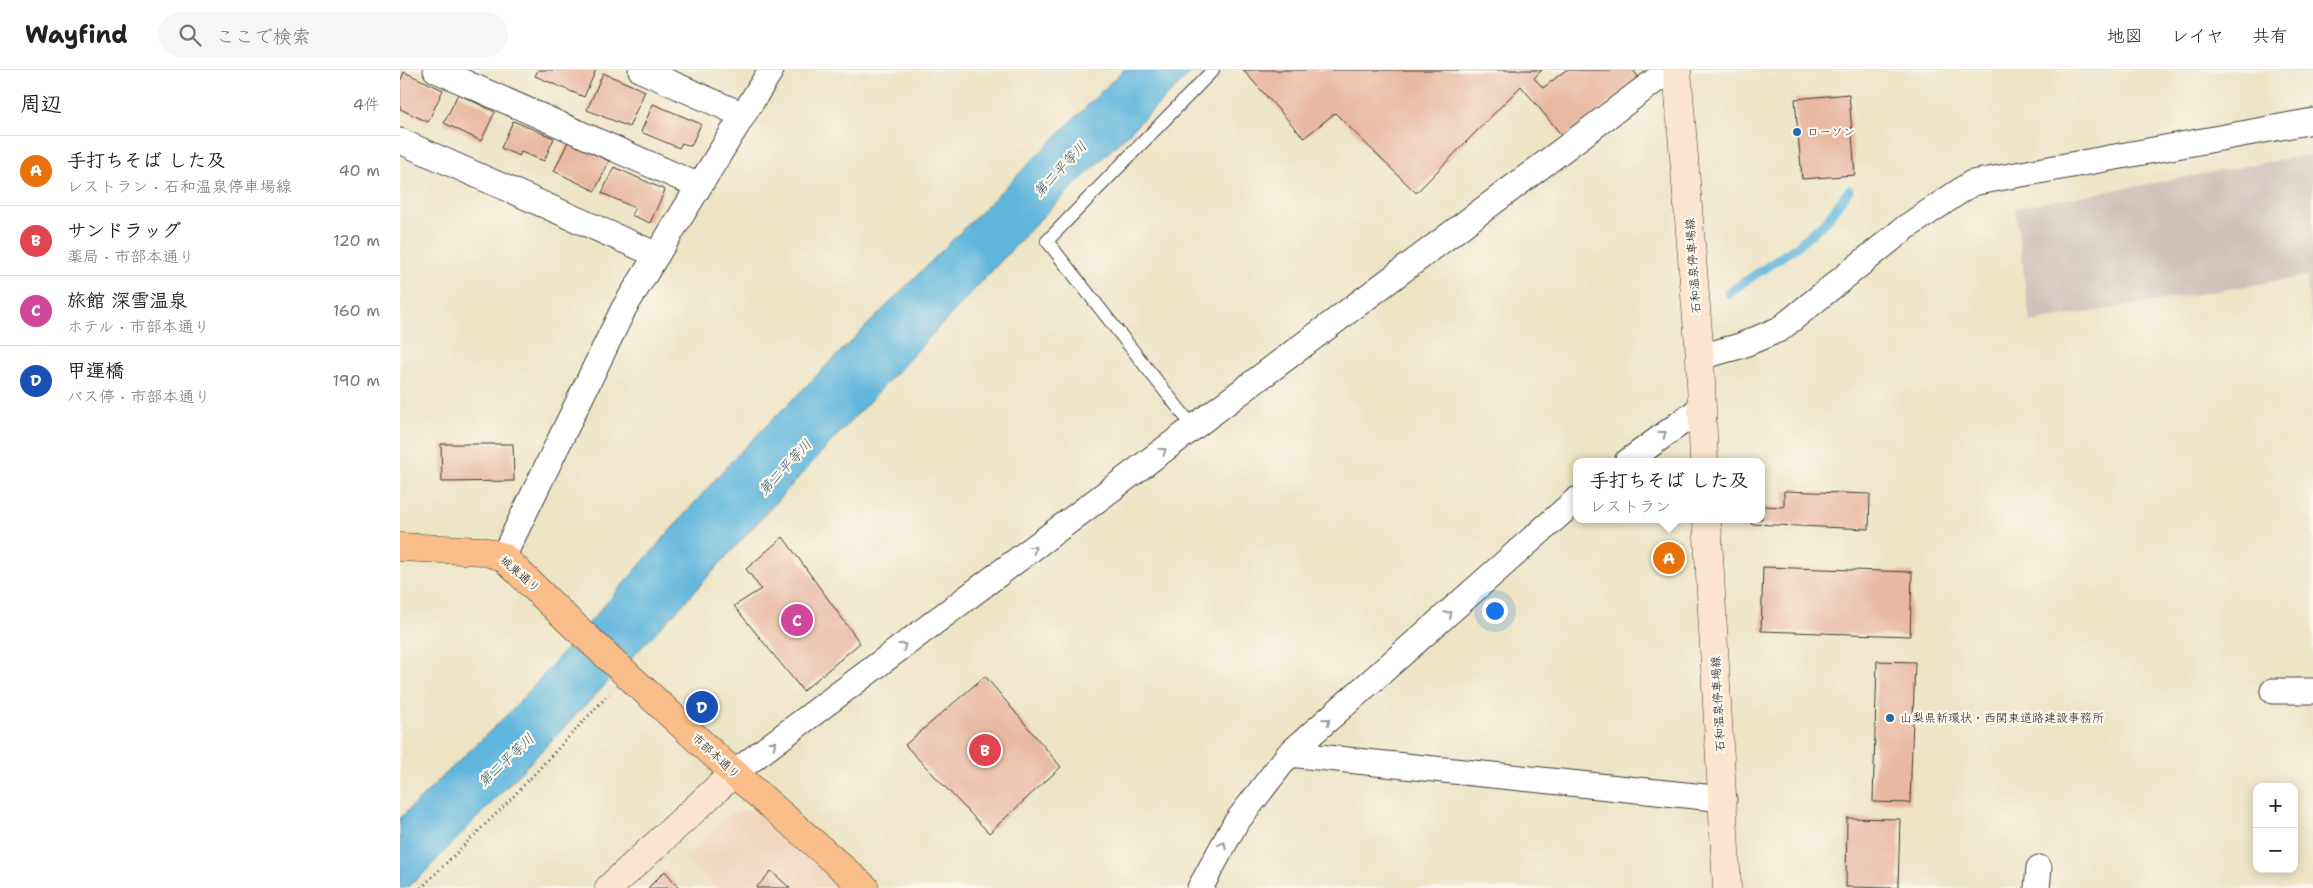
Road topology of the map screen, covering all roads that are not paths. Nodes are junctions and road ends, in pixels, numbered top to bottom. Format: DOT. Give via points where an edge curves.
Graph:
graph roads {
  1 [pos="436,70"];
  2 [pos="641,70"];
  3 [pos="771,70"];
  4 [pos="1213,70"];
  5 [pos="1669,70"];
  6 [pos="1677,70"];
  7 [pos="743,115"];
  8 [pos="2313,121"];
  9 [pos="400,141"];
  10 [pos="699,186"];
  11 [pos="657,255"];
  12 [pos="1700,357"];
  13 [pos="1701,408"];
  14 [pos="1194,428"];
  15 [pos="1632,458"];
  16 [pos="1704,458"];
  17 [pos="1573,503"];
  18 [pos="1707,523"];
  19 [pos="400,547"];
  20 [pos="503,557"];
  21 [pos="569,621"];
  22 [pos="2273,691"];
  23 [pos="2313,691"];
  24 [pos="1289,754"];
  25 [pos="734,773"];
  26 [pos="1724,799"];
  27 [pos="609,888"];
  28 [pos="865,888"];
  29 [pos="1200,888"];
  30 [pos="1727,888"];
  1 -- 10 [label="street"];
  2 -- 7 [label="street"];
  3 -- 7 [label="street"];
  4 -- 14 [label="lane" via="1047,242"];
  5 -- 14 [label="street"];
  6 -- 12 [label="main road, 石和温泉停車場線"];
  7 -- 10 [label="street"];
  8 -- 12 [label="street" via="1972,182 1905,228 1780,329 1740,346"];
  9 -- 11 [label="street"];
  10 -- 11 [label="street"];
  11 -- 20 [label="street" via="624,308"];
  12 -- 13 [label="main road, 石和温泉停車場線"];
  15 -- 13 [label="street, one-way"];
  13 -- 16 [label="main road, 石和温泉停車場線"];
  25 -- 14 [label="street, one-way"];
  24 -- 17 [label="street, one-way"];
  18 -- 26 [label="main road, 石和温泉停車場線"];
  19 -- 20 [label="highway, 城東通り" via="483,551"];
  20 -- 21 [label="highway, 城東通り"];
  21 -- 25 [label="highway, 市部本通り"];
  22 -- 23 [label="street"];
  24 -- 26 [label="street"];
  29 -- 24 [label="street, one-way" via="1235,824"];
  25 -- 27 [label="main road"];
  25 -- 28 [label="highway, 市部本通り"];
  26 -- 30 [label="main road, 石和温泉停車場線"];
}
